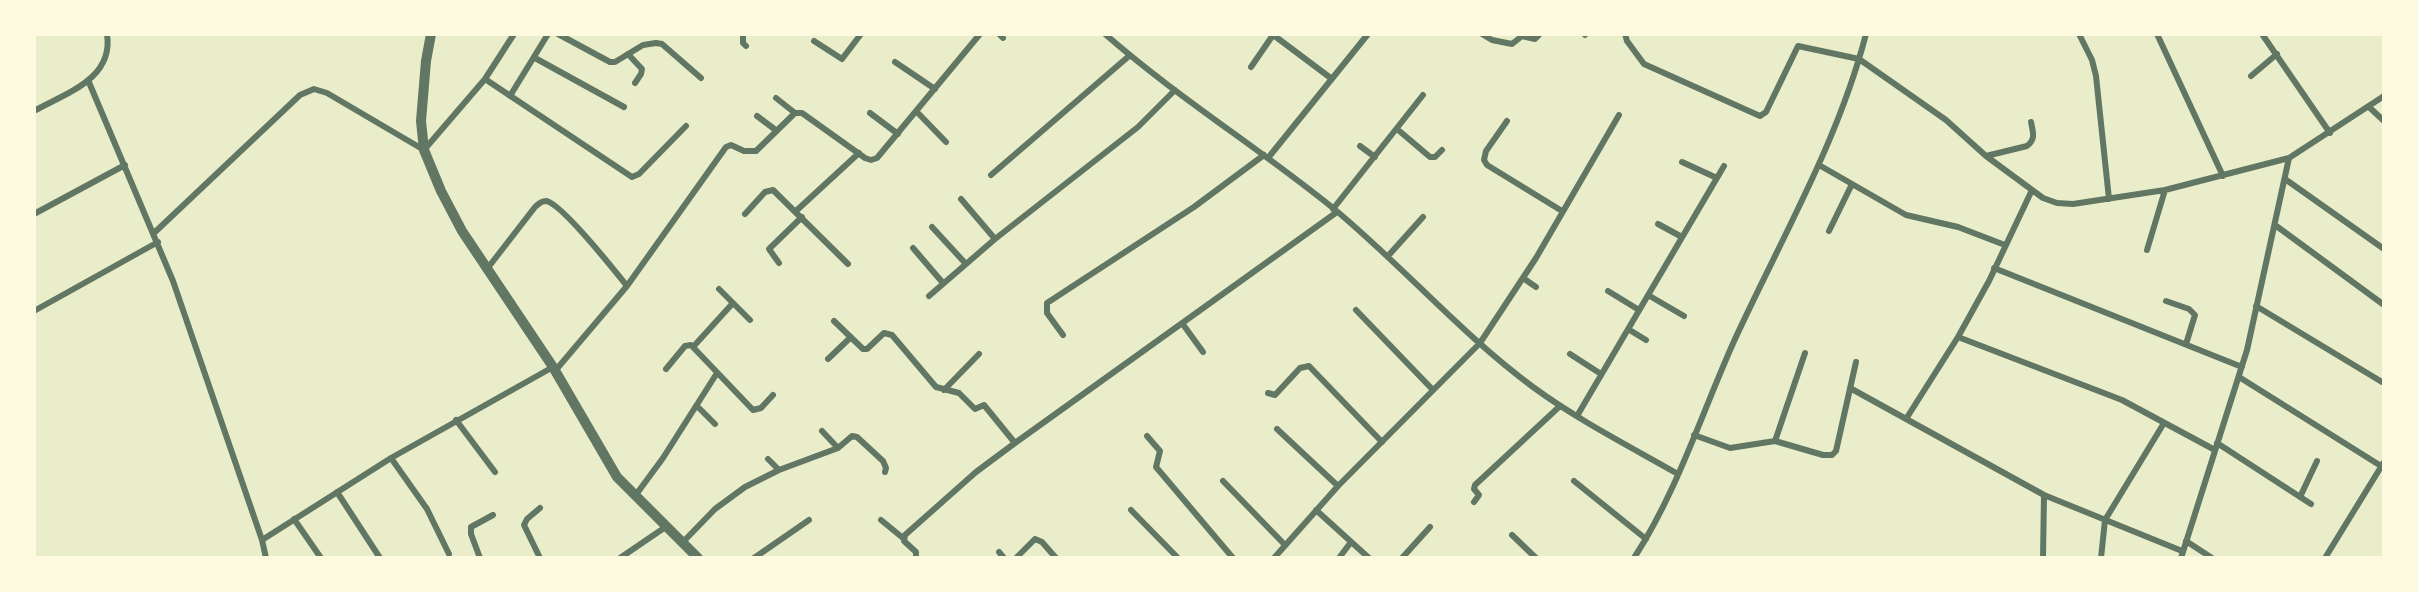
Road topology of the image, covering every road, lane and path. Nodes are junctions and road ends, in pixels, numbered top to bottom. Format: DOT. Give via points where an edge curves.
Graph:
graph roads {
  1 [pos="107,34"];
  2 [pos="431,34"];
  3 [pos="514,34"];
  4 [pos="548,34"];
  5 [pos="558,34"];
  6 [pos="743,34"];
  7 [pos="861,34"];
  8 [pos="980,34"];
  9 [pos="1105,34"];
  10 [pos="1368,34"];
  11 [pos="1482,34"];
  12 [pos="1540,34"];
  13 [pos="1625,34"];
  14 [pos="1866,34"];
  15 [pos="2079,34"];
  16 [pos="2157,34"];
  17 [pos="2262,34"];
  18 [pos="1272,35"];
  19 [pos="1493,37"];
  20 [pos="814,41"];
  21 [pos="746,46"];
  22 [pos="628,54"];
  23 [pos="2277,54"];
  24 [pos="1129,56"];
  25 [pos="535,58"];
  26 [pos="1859,59"];
  27 [pos="896,62"];
  28 [pos="1251,67"];
  29 [pos="2251,76"];
  30 [pos="701,78"];
  31 [pos="485,79"];
  32 [pos="1332,79"];
  33 [pos="88,80"];
  34 [pos="636,83"];
  35 [pos="935,89"];
  36 [pos="1175,90"];
  37 [pos="1423,95"];
  38 [pos="510,96"];
  39 [pos="2384,96"];
  40 [pos="776,98"];
  41 [pos="624,107"];
  42 [pos="2369,107"];
  43 [pos="34,111"];
  44 [pos="917,112"];
  45 [pos="795,113"];
  46 [pos="870,113"];
  47 [pos="1619,115"];
  48 [pos="757,116"];
  49 [pos="1507,121"];
  50 [pos="2384,121"];
  51 [pos="2031,122"];
  52 [pos="686,126"];
  53 [pos="1396,129"];
  54 [pos="777,130"];
  55 [pos="2330,133"];
  56 [pos="898,134"];
  57 [pos="946,142"];
  58 [pos="1360,146"];
  59 [pos="424,150"];
  60 [pos="1442,150"];
  61 [pos="859,153"];
  62 [pos="1986,156"];
  63 [pos="1266,157"];
  64 [pos="1375,157"];
  65 [pos="2289,158"];
  66 [pos="1682,162"];
  67 [pos="125,165"];
  68 [pos="1819,165"];
  69 [pos="1724,166"];
  70 [pos="991,175"];
  71 [pos="2223,176"];
  72 [pos="1717,178"];
  73 [pos="2285,179"];
  74 [pos="1852,184"];
  75 [pos="2032,190"];
  76 [pos="2164,190"];
  77 [pos="961,199"];
  78 [pos="2109,199"];
  79 [pos="1335,210"];
  80 [pos="796,211"];
  81 [pos="1562,211"];
  82 [pos="34,214"];
  83 [pos="745,214"];
  84 [pos="802,217"];
  85 [pos="1424,218"];
  86 [pos="1658,224"];
  87 [pos="2275,225"];
  88 [pos="932,227"];
  89 [pos="1829,231"];
  90 [pos="154,233"];
  91 [pos="1682,237"];
  92 [pos="995,239"];
  93 [pos="158,242"];
  94 [pos="2006,245"];
  95 [pos="913,248"];
  96 [pos="2384,249"];
  97 [pos="2147,250"];
  98 [pos="1388,256"];
  99 [pos="779,263"];
  100 [pos="848,264"];
  101 [pos="966,264"];
  102 [pos="1994,268"];
  103 [pos="487,269"];
  104 [pos="1523,278"];
  105 [pos="943,284"];
  106 [pos="627,286"];
  107 [pos="1536,287"];
  108 [pos="719,289"];
  109 [pos="1608,291"];
  110 [pos="1648,295"];
  111 [pos="929,296"];
  112 [pos="2166,301"];
  113 [pos="733,303"];
  114 [pos="2384,305"];
  115 [pos="2256,306"];
  116 [pos="1356,310"];
  117 [pos="1639,310"];
  118 [pos="34,311"];
  119 [pos="1684,316"];
  120 [pos="750,320"];
  121 [pos="834,321"];
  122 [pos="1182,323"];
  123 [pos="1628,329"];
  124 [pos="1063,335"];
  125 [pos="851,337"];
  126 [pos="1958,337"];
  127 [pos="1646,340"];
  128 [pos="1480,343"];
  129 [pos="2186,344"];
  130 [pos="693,347"];
  131 [pos="1203,352"];
  132 [pos="1805,353"];
  133 [pos="979,354"];
  134 [pos="1570,354"];
  135 [pos="828,359"];
  136 [pos="1856,362"];
  137 [pos="2242,367"];
  138 [pos="554,369"];
  139 [pos="666,369"];
  140 [pos="717,373"];
  141 [pos="1601,374"];
  142 [pos="2239,377"];
  143 [pos="2382,382"];
  144 [pos="1850,388"];
  145 [pos="944,390"];
  146 [pos="1433,390"];
  147 [pos="1268,393"];
  148 [pos="773,395"];
  149 [pos="697,406"];
  150 [pos="1560,406"];
  151 [pos="1576,416"];
  152 [pos="1906,419"];
  153 [pos="456,420"];
  154 [pos="2164,423"];
  155 [pos="716,424"];
  156 [pos="1276,429"];
  157 [pos="822,431"];
  158 [pos="1694,435"];
  159 [pos="1147,436"];
  160 [pos="1775,441"];
  161 [pos="1382,442"];
  162 [pos="2217,442"];
  163 [pos="1015,443"];
  164 [pos="838,448"];
  165 [pos="2215,450"];
  166 [pos="391,458"];
  167 [pos="768,459"];
  168 [pos="2316,461"];
  169 [pos="2382,464"];
  170 [pos="779,470"];
  171 [pos="495,472"];
  172 [pos="885,472"];
  173 [pos="1678,474"];
  174 [pos="1223,481"];
  175 [pos="1574,481"];
  176 [pos="1338,486"];
  177 [pos="337,492"];
  178 [pos="2044,495"];
  179 [pos="635,496"];
  180 [pos="2300,496"];
  181 [pos="1474,502"];
  182 [pos="2311,504"];
  183 [pos="540,508"];
  184 [pos="1131,510"];
  185 [pos="1316,510"];
  186 [pos="493,515"];
  187 [pos="294,519"];
  188 [pos="809,520"];
  189 [pos="881,520"];
  190 [pos="2105,520"];
  191 [pos="667,526"];
  192 [pos="1430,527"];
  193 [pos="1512,535"];
  194 [pos="903,538"];
  195 [pos="1646,539"];
  196 [pos="262,540"];
  197 [pos="2186,541"];
  198 [pos="683,542"];
  199 [pos="1351,542"];
  200 [pos="1285,545"];
  201 [pos="2182,554"];
  202 [pos="449,555"];
  203 [pos="266,558"];
  204 [pos="321,558"];
  205 [pos="380,558"];
  206 [pos="480,558"];
  207 [pos="540,558"];
  208 [pos="620,558"];
  209 [pos="698,558"];
  210 [pos="754,558"];
  211 [pos="916,558"];
  212 [pos="1016,558"];
  213 [pos="1056,558"];
  214 [pos="1178,558"];
  215 [pos="1233,558"];
  216 [pos="1274,558"];
  217 [pos="1339,558"];
  218 [pos="1368,558"];
  219 [pos="1402,558"];
  220 [pos="1536,558"];
  221 [pos="1634,558"];
  222 [pos="2043,558"];
  223 [pos="2101,558"];
  224 [pos="2212,558"];
  225 [pos="2325,558"];
  1 -- 33 [label="street" via="106,60"];
  2 -- 59 [label="street" via="421,121"];
  3 -- 31 [label="street"];
  4 -- 25 [label="street"];
  5 -- 22 [label="street" via="610,62"];
  6 -- 21 [label="street"];
  7 -- 20 [label="street" via="842,59"];
  8 -- 35 [label="street"];
  9 -- 24 [label="street"];
  10 -- 32 [label="street"];
  11 -- 19 [label="street"];
  12 -- 19 [label="street" via="1535,39 1522,36 1512,44"];
  13 -- 26 [label="street" via="1644,64 1760,116 1766,112 1798,46"];
  14 -- 26 [label="street"];
  15 -- 78 [label="street" via="2096,75"];
  16 -- 71 [label="street"];
  17 -- 23 [label="street"];
  18 -- 28 [label="street"];
  18 -- 32 [label="street"];
  22 -- 30 [label="street" via="649,43 662,44"];
  22 -- 34 [label="street" via="642,69"];
  23 -- 29 [label="street"];
  23 -- 55 [label="street"];
  24 -- 36 [label="street"];
  24 -- 70 [label="street"];
  25 -- 38 [label="street"];
  25 -- 41 [label="street"];
  26 -- 62 [label="street" via="1946,120"];
  26 -- 68 [label="street"];
  27 -- 35 [label="street"];
  31 -- 38 [label="street"];
  31 -- 59 [label="street"];
  32 -- 63 [label="street"];
  33 -- 43 [label="street"];
  33 -- 67 [label="street"];
  35 -- 44 [label="street"];
  36 -- 63 [label="street"];
  36 -- 92 [label="street" via="1138,127"];
  37 -- 53 [label="street"];
  38 -- 52 [label="street" via="632,177"];
  39 -- 42 [label="street"];
  40 -- 45 [label="street"];
  42 -- 50 [label="street"];
  42 -- 55 [label="street"];
  44 -- 56 [label="street"];
  44 -- 57 [label="street"];
  45 -- 54 [label="street"];
  45 -- 61 [label="street" via="808,115"];
  46 -- 56 [label="street"];
  47 -- 81 [label="street"];
  48 -- 54 [label="street"];
  49 -- 81 [label="street" via="1486,151 1486,165"];
  51 -- 62 [label="street" via="2034,136 2027,146"];
  53 -- 60 [label="street" via="1430,156 1435,157"];
  53 -- 64 [label="street"];
  54 -- 106 [label="street" via="756,151 726,147"];
  55 -- 65 [label="street"];
  56 -- 61 [label="street" via="877,158 871,160"];
  58 -- 64 [label="street"];
  59 -- 90 [label="street" via="314,89 300,95"];
  59 -- 103 [label="street" via="441,192"];
  61 -- 80 [label="street"];
  62 -- 75 [label="street"];
  63 -- 79 [label="street"];
  63 -- 124 [label="street" via="1047,303 1047,313"];
  64 -- 79 [label="street"];
  65 -- 71 [label="street"];
  65 -- 73 [label="street"];
  66 -- 72 [label="street"];
  67 -- 82 [label="street"];
  67 -- 90 [label="street"];
  68 -- 74 [label="street"];
  68 -- 158 [label="street" via="1734,341"];
  69 -- 72 [label="street"];
  71 -- 76 [label="street"];
  72 -- 91 [label="street"];
  73 -- 87 [label="street"];
  73 -- 96 [label="street"];
  74 -- 89 [label="street"];
  74 -- 94 [label="street" via="1906,215 1958,227"];
  75 -- 78 [label="street" via="2057,203"];
  75 -- 94 [label="street"];
  76 -- 78 [label="street"];
  76 -- 97 [label="street"];
  77 -- 92 [label="street"];
  79 -- 98 [label="street"];
  79 -- 122 [label="street"];
  80 -- 83 [label="street" via="777,192 769,190"];
  80 -- 84 [label="street"];
  81 -- 104 [label="street"];
  84 -- 99 [label="street" via="769,249"];
  84 -- 100 [label="street"];
  85 -- 98 [label="street"];
  86 -- 91 [label="street"];
  87 -- 114 [label="street"];
  87 -- 115 [label="street"];
  88 -- 101 [label="street"];
  90 -- 93 [label="street"];
  91 -- 110 [label="street"];
  92 -- 101 [label="street"];
  93 -- 118 [label="street"];
  93 -- 196 [label="street"];
  94 -- 102 [label="street"];
  95 -- 105 [label="street"];
  98 -- 128 [label="street"];
  101 -- 105 [label="street"];
  102 -- 126 [label="street"];
  102 -- 129 [label="street"];
  103 -- 106 [label="street" via="535,207 546,201 578,229"];
  103 -- 138 [label="street"];
  104 -- 107 [label="street"];
  104 -- 128 [label="street"];
  105 -- 111 [label="street"];
  106 -- 138 [label="street"];
  108 -- 113 [label="street"];
  109 -- 117 [label="street"];
  110 -- 117 [label="street"];
  110 -- 119 [label="street"];
  112 -- 129 [label="street" via="2195,315"];
  113 -- 120 [label="street"];
  113 -- 130 [label="street"];
  115 -- 137 [label="street"];
  115 -- 143 [label="street"];
  116 -- 146 [label="street"];
  117 -- 123 [label="street"];
  121 -- 125 [label="street"];
  122 -- 131 [label="street"];
  122 -- 163 [label="street"];
  123 -- 127 [label="street"];
  123 -- 141 [label="street"];
  125 -- 135 [label="street"];
  125 -- 145 [label="street" via="867,349 884,333 892,335 936,387"];
  126 -- 152 [label="street"];
  126 -- 154 [label="street" via="2122,400"];
  128 -- 146 [label="street"];
  128 -- 150 [label="street"];
  129 -- 137 [label="street"];
  130 -- 139 [label="street" via="685,346"];
  130 -- 140 [label="street"];
  132 -- 160 [label="street"];
  133 -- 145 [label="street"];
  134 -- 141 [label="street"];
  136 -- 144 [label="street"];
  137 -- 142 [label="street"];
  138 -- 153 [label="street"];
  138 -- 179 [label="street" via="617,477"];
  140 -- 148 [label="street" via="753,410 761,408"];
  140 -- 149 [label="street"];
  141 -- 151 [label="street"];
  142 -- 162 [label="street"];
  142 -- 169 [label="street"];
  144 -- 152 [label="street"];
  144 -- 160 [label="street" via="1833,454 1823,455"];
  145 -- 163 [label="street" via="960,393 975,409 984,405"];
  146 -- 161 [label="street"];
  147 -- 161 [label="street" via="1275,395 1300,368 1309,366"];
  149 -- 155 [label="street"];
  149 -- 179 [label="street"];
  150 -- 151 [label="street"];
  150 -- 181 [label="street" via="1475,485 1479,495"];
  151 -- 173 [label="street"];
  152 -- 178 [label="street"];
  153 -- 166 [label="street"];
  153 -- 171 [label="street"];
  154 -- 165 [label="street"];
  154 -- 190 [label="street"];
  156 -- 176 [label="street"];
  157 -- 164 [label="street"];
  158 -- 160 [label="street" via="1730,448"];
  158 -- 173 [label="street"];
  159 -- 215 [label="street" via="1160,452 1156,467"];
  161 -- 176 [label="street"];
  162 -- 165 [label="street"];
  162 -- 180 [label="street"];
  163 -- 194 [label="street" via="938,504"];
  164 -- 170 [label="street"];
  164 -- 172 [label="street" via="852,436 857,437 885,464"];
  165 -- 197 [label="street"];
  166 -- 177 [label="street"];
  166 -- 202 [label="street" via="427,509"];
  167 -- 170 [label="street"];
  168 -- 180 [label="street"];
  169 -- 225 [label="street"];
  170 -- 198 [label="street" via="730,497"];
  173 -- 195 [label="street"];
  174 -- 200 [label="street"];
  175 -- 195 [label="street"];
  176 -- 185 [label="street"];
  177 -- 187 [label="street"];
  177 -- 205 [label="street"];
  178 -- 190 [label="street"];
  178 -- 222 [label="street"];
  179 -- 191 [label="street"];
  180 -- 182 [label="street"];
  183 -- 207 [label="street" via="524,525"];
  184 -- 214 [label="street"];
  185 -- 199 [label="street"];
  185 -- 200 [label="street"];
  186 -- 206 [label="street" via="471,527"];
  187 -- 196 [label="street"];
  187 -- 204 [label="street"];
  188 -- 210 [label="street"];
  189 -- 194 [label="street"];
  190 -- 201 [label="street"];
  190 -- 223 [label="street"];
  191 -- 198 [label="street"];
  191 -- 208 [label="street"];
  192 -- 219 [label="street"];
  193 -- 220 [label="street"];
  194 -- 211 [label="street" via="916,552"];
  195 -- 221 [label="street"];
  196 -- 203 [label="street"];
  197 -- 201 [label="street"];
  197 -- 224 [label="street"];
  198 -- 209 [label="street"];
  199 -- 217 [label="street"];
  199 -- 218 [label="street"];
  200 -- 216 [label="street"];
  212 -- 213 [label="street" via="1035,539"];
}
